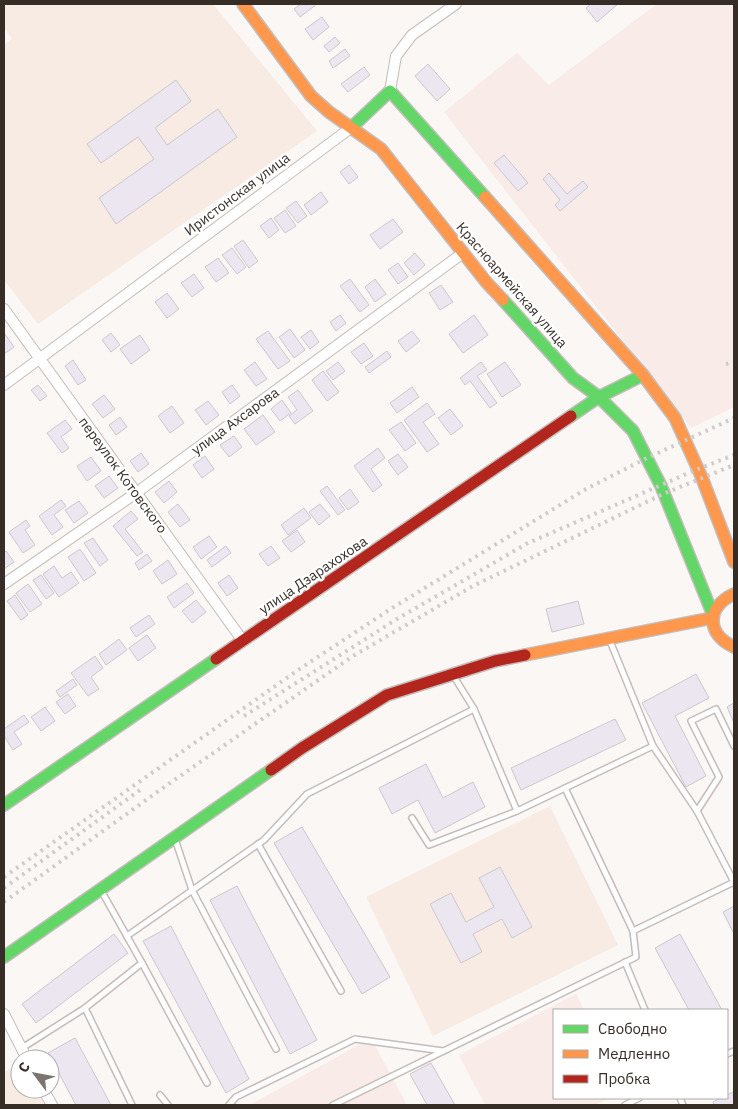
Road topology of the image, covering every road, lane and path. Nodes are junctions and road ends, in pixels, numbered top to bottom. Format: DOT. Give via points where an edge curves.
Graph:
graph roads {
  1 [pos="243,4"];
  2 [pos="456,4"];
  3 [pos="390,91"];
  4 [pos="352,128"];
  5 [pos="463,254"];
  6 [pos="4,309"];
  7 [pos="40,360"];
  8 [pos="643,375"];
  9 [pos="4,385"];
  10 [pos="600,397"];
  11 [pos="136,493"];
  12 [pos="734,562"];
  13 [pos="4,584"];
  14 [pos="734,594"];
  15 [pos="713,617"];
  16 [pos="677,626"];
  17 [pos="717,636"];
  18 [pos="610,639"];
  19 [pos="243,641"];
  20 [pos="734,647"];
  21 [pos="452,674"];
  22 [pos="474,709"];
  23 [pos="653,746"];
  24 [pos="734,746"];
  25 [pos="565,788"];
  26 [pos="4,805"];
  27 [pos="517,811"];
  28 [pos="697,811"];
  29 [pos="412,818"];
  30 [pos="174,837"];
  31 [pos="258,844"];
  32 [pos="734,882"];
  33 [pos="100,889"];
  34 [pos="192,890"];
  35 [pos="633,931"];
  36 [pos="127,936"];
  37 [pos="4,957"];
  38 [pos="625,962"];
  39 [pos="142,963"];
  40 [pos="341,991"];
  41 [pos="85,1008"];
  42 [pos="645,1009"];
  43 [pos="4,1014"];
  44 [pos="22,1048"];
  45 [pos="276,1049"];
  46 [pos="443,1051"];
  47 [pos="206,1083"];
  48 [pos="160,1095"];
  49 [pos="637,1099"];
  50 [pos="132,1105"];
  51 [pos="168,1105"];
  52 [pos="229,1105"];
  53 [pos="332,1105"];
  54 [pos="625,1105"];
  1 -- 4 [label="street, Красноармейская улица" via="310,96"];
  2 -- 3 [label="street" via="412,35 396,56"];
  3 -- 4 [label="street, Иристонская улица"];
  3 -- 8 [label="street"];
  4 -- 5 [label="street, Красноармейская улица" via="381,148"];
  4 -- 7 [label="street, Иристонская улица"];
  5 -- 10 [label="street, Красноармейская улица" via="574,378"];
  5 -- 11 [label="street, улица Ахсарова"];
  6 -- 7 [label="street, переулок Котовского"];
  7 -- 9 [label="street, Иристонская улица"];
  7 -- 11 [label="street, переулок Котовского"];
  8 -- 10 [label="street, улица Дзарахохова"];
  8 -- 12 [label="street" via="675,418"];
  10 -- 15 [label="street, Красноармейская улица" via="638,439 661,486"];
  10 -- 19 [label="street, улица Дзарахохова"];
  11 -- 13 [label="street, улица Ахсарова"];
  11 -- 19 [label="street, переулок Котовского"];
  14 -- 15 [label="street" via="721,601"];
  15 -- 16 [label="street"];
  15 -- 17 [label="street, Красноармейская улица"];
  16 -- 17 [label="street"];
  16 -- 18 [label="street"];
  17 -- 20 [label="street"];
  18 -- 21 [label="street" via="495,661"];
  18 -- 23 [label="lane"];
  19 -- 26 [label="street, улица Дзарахохова"];
  21 -- 22 [label="lane"];
  21 -- 30 [label="street" via="387,696 302,748"];
  22 -- 27 [label="lane"];
  22 -- 31 [label="lane" via="307,794"];
  23 -- 25 [label="lane"];
  23 -- 28 [label="lane"];
  24 -- 28 [label="lane" via="716,709 691,721 719,777"];
  25 -- 27 [label="lane"];
  25 -- 35 [label="lane"];
  27 -- 29 [label="lane" via="429,845"];
  28 -- 32 [label="lane"];
  30 -- 33 [label="street"];
  30 -- 34 [label="lane"];
  31 -- 34 [label="lane"];
  31 -- 40 [label="lane"];
  32 -- 35 [label="lane"];
  33 -- 36 [label="lane"];
  33 -- 37 [label="street"];
  34 -- 36 [label="lane"];
  34 -- 45 [label="lane"];
  35 -- 38 [label="lane" via="636,956"];
  36 -- 39 [label="lane"];
  38 -- 42 [label="lane"];
  38 -- 46 [label="lane"];
  39 -- 41 [label="lane"];
  39 -- 47 [label="lane"];
  41 -- 44 [label="lane"];
  41 -- 50 [label="lane"];
  43 -- 44 [label="street"];
  46 -- 52 [label="lane" via="355,1039 236,1097"];
  46 -- 53 [label="lane"];
  48 -- 51 [label="lane"];
  49 -- 54 [label="lane"];
}
